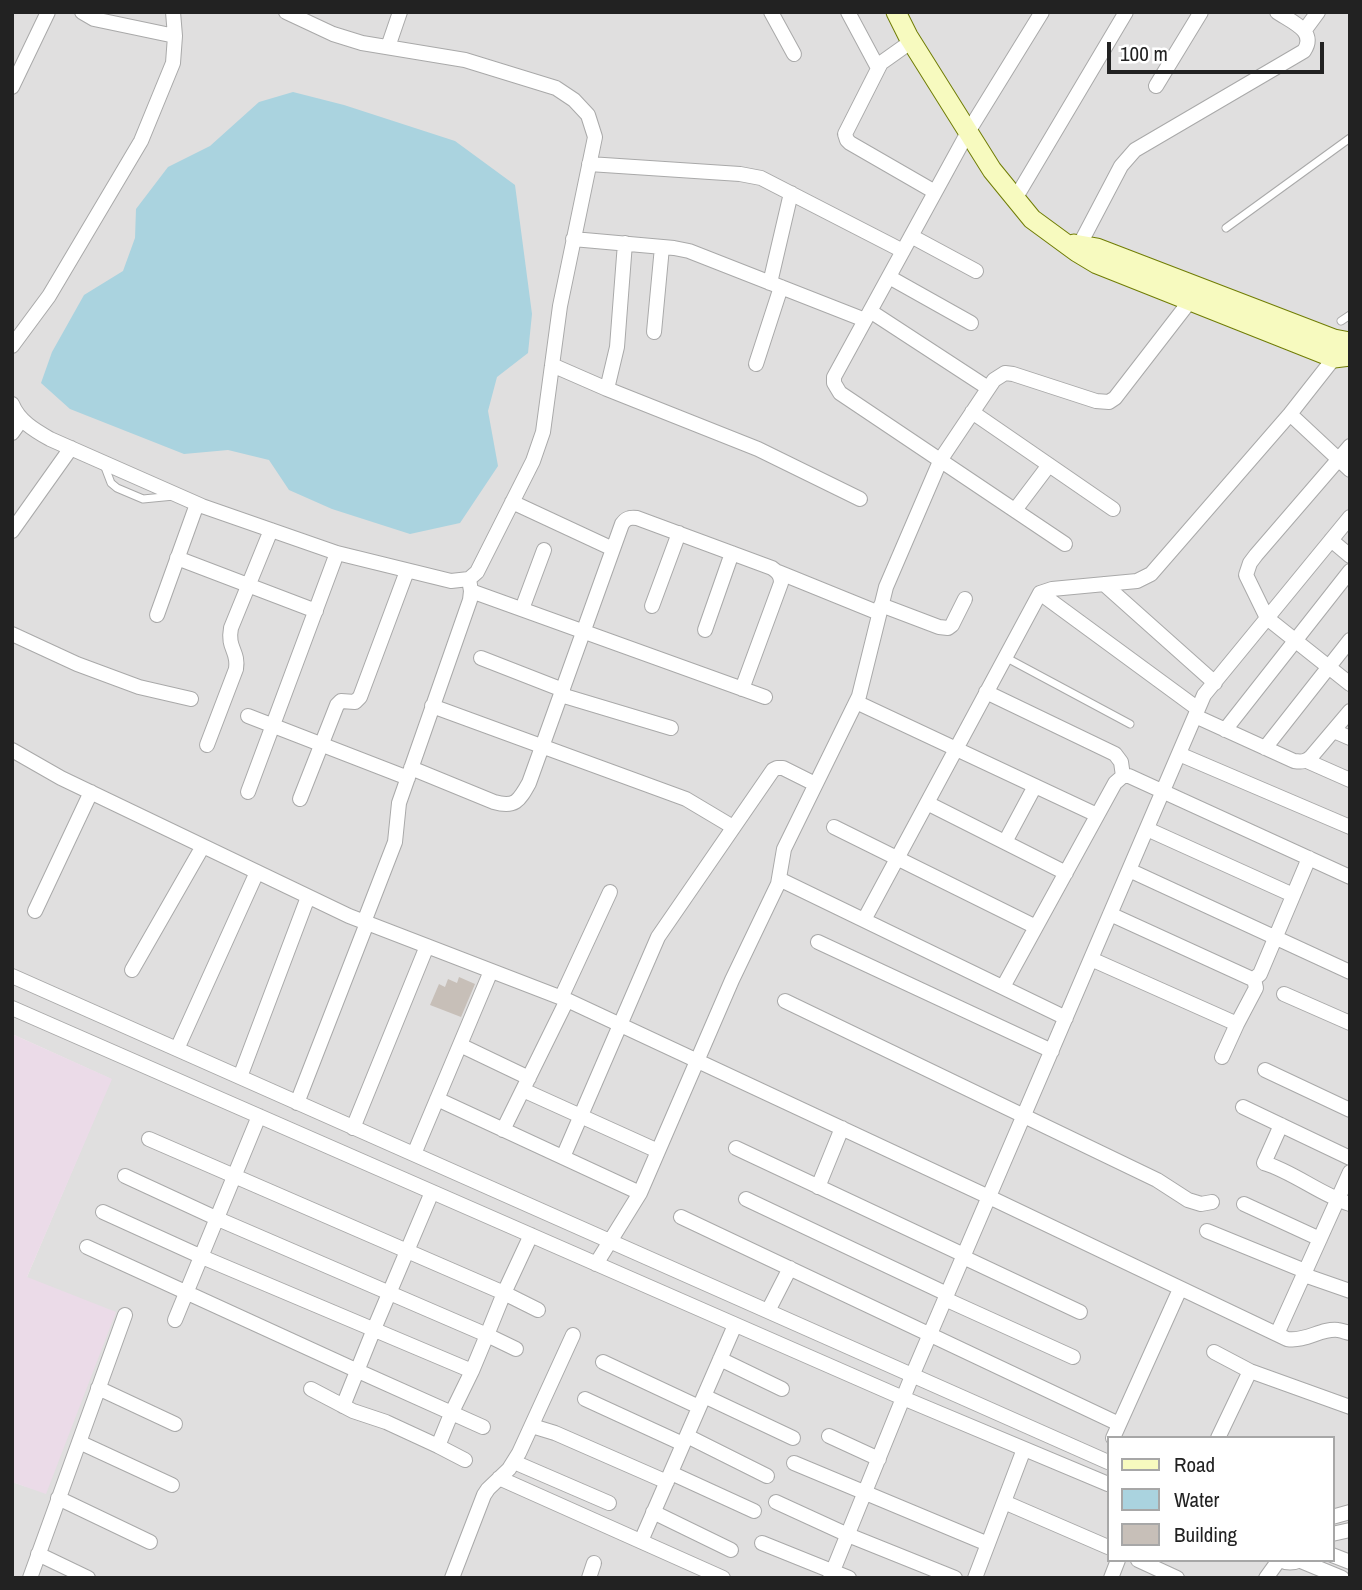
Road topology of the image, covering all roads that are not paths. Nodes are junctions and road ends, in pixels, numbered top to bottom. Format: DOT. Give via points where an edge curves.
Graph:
graph roads {
  1 [pos="48,12"];
  2 [pos="82,12"];
  3 [pos="173,12"];
  4 [pos="286,12"];
  5 [pos="400,12"];
  6 [pos="771,12"];
  7 [pos="848,12"];
  8 [pos="896,12"];
  9 [pos="1042,12"];
  10 [pos="1126,12"];
  11 [pos="1201,12"];
  12 [pos="1277,12"];
  13 [pos="1318,12"];
  14 [pos="305,16"];
  15 [pos="1304,31"];
  16 [pos="175,36"];
  17 [pos="912,41"];
  18 [pos="388,47"];
  19 [pos="794,54"];
  20 [pos="878,68"];
  21 [pos="1156,86"];
  22 [pos="12,87"];
  23 [pos="968,132"];
  24 [pos="1350,138"];
  25 [pos="589,164"];
  26 [pos="791,192"];
  27 [pos="935,192"];
  28 [pos="1015,199"];
  29 [pos="1226,229"];
  30 [pos="911,236"];
  31 [pos="573,239"];
  32 [pos="625,243"];
  33 [pos="1073,244"];
  34 [pos="662,247"];
  35 [pos="902,251"];
  36 [pos="976,271"];
  37 [pos="889,277"];
  38 [pos="776,285"];
  39 [pos="1190,301"];
  40 [pos="868,315"];
  41 [pos="1350,315"];
  42 [pos="1341,321"];
  43 [pos="971,323"];
  44 [pos="654,332"];
  45 [pos="12,346"];
  46 [pos="1345,349"];
  47 [pos="756,364"];
  48 [pos="552,365"];
  49 [pos="988,388"];
  50 [pos="607,389"];
  51 [pos="12,404"];
  52 [pos="972,412"];
  53 [pos="1290,414"];
  54 [pos="22,419"];
  55 [pos="12,433"];
  56 [pos="1350,446"];
  57 [pos="71,448"];
  58 [pos="941,459"];
  59 [pos="1049,465"];
  60 [pos="1344,465"];
  61 [pos="860,499"];
  62 [pos="512,502"];
  63 [pos="197,504"];
  64 [pos="1113,509"];
  65 [pos="1015,510"];
  66 [pos="1350,517"];
  67 [pos="271,530"];
  68 [pos="12,531"];
  69 [pos="679,533"];
  70 [pos="1331,540"];
  71 [pos="1065,544"];
  72 [pos="613,549"];
  73 [pos="544,550"];
  74 [pos="337,553"];
  75 [pos="733,553"];
  76 [pos="1350,556"];
  77 [pos="177,558"];
  78 [pos="407,571"];
  79 [pos="1350,571"];
  80 [pos="778,572"];
  81 [pos="1104,584"];
  82 [pos="249,585"];
  83 [pos="470,585"];
  84 [pos="1040,593"];
  85 [pos="965,599"];
  86 [pos="652,606"];
  87 [pos="522,609"];
  88 [pos="880,609"];
  89 [pos="316,611"];
  90 [pos="157,615"];
  91 [pos="1267,618"];
  92 [pos="705,630"];
  93 [pos="584,632"];
  94 [pos="12,634"];
  95 [pos="1350,640"];
  96 [pos="1295,641"];
  97 [pos="1005,657"];
  98 [pos="481,658"];
  99 [pos="1328,667"];
  100 [pos="1215,683"];
  101 [pos="1350,684"];
  102 [pos="742,689"];
  103 [pos="562,692"];
  104 [pos="986,692"];
  105 [pos="765,697"];
  106 [pos="191,699"];
  107 [pos="856,702"];
  108 [pos="432,706"];
  109 [pos="1350,711"];
  110 [pos="1197,713"];
  111 [pos="248,716"];
  112 [pos="1130,724"];
  113 [pos="273,726"];
  114 [pos="671,728"];
  115 [pos="1225,730"];
  116 [pos="1334,731"];
  117 [pos="1350,738"];
  118 [pos="321,744"];
  119 [pos="207,745"];
  120 [pos="542,747"];
  121 [pos="1265,748"];
  122 [pos="956,749"];
  123 [pos="12,750"];
  124 [pos="1179,754"];
  125 [pos="1307,761"];
  126 [pos="409,773"];
  127 [pos="1123,776"];
  128 [pos="1350,780"];
  129 [pos="815,784"];
  130 [pos="1035,786"];
  131 [pos="91,792"];
  132 [pos="248,792"];
  133 [pos="1163,793"];
  134 [pos="300,799"];
  135 [pos="927,803"];
  136 [pos="1097,815"];
  137 [pos="733,827"];
  138 [pos="834,827"];
  139 [pos="1350,827"];
  140 [pos="1147,829"];
  141 [pos="1005,842"];
  142 [pos="203,846"];
  143 [pos="898,858"];
  144 [pos="1309,858"];
  145 [pos="1129,870"];
  146 [pos="257,872"];
  147 [pos="1066,873"];
  148 [pos="1350,877"];
  149 [pos="779,879"];
  150 [pos="610,892"];
  151 [pos="1293,895"];
  152 [pos="308,897"];
  153 [pos="34,911"];
  154 [pos="1110,914"];
  155 [pos="864,920"];
  156 [pos="365,923"];
  157 [pos="1036,926"];
  158 [pos="1275,937"];
  159 [pos="817,942"];
  160 [pos="427,946"];
  161 [pos="1091,959"];
  162 [pos="132,970"];
  163 [pos="491,971"];
  164 [pos="1350,972"];
  165 [pos="12,976"];
  166 [pos="1254,979"];
  167 [pos="1003,987"];
  168 [pos="1284,994"];
  169 [pos="564,999"];
  170 [pos="785,1001"];
  171 [pos="12,1008"];
  172 [pos="1066,1018"];
  173 [pos="1350,1023"];
  174 [pos="1237,1024"];
  175 [pos="620,1025"];
  176 [pos="460,1045"];
  177 [pos="177,1049"];
  178 [pos="1052,1051"];
  179 [pos="1222,1057"];
  180 [pos="696,1060"];
  181 [pos="1265,1070"];
  182 [pos="240,1077"];
  183 [pos="526,1084"];
  184 [pos="437,1099"];
  185 [pos="297,1103"];
  186 [pos="1243,1107"];
  187 [pos="1350,1110"];
  188 [pos="260,1116"];
  189 [pos="1023,1116"];
  190 [pos="580,1117"];
  191 [pos="1281,1125"];
  192 [pos="354,1128"];
  193 [pos="842,1128"];
  194 [pos="503,1130"];
  195 [pos="149,1139"];
  196 [pos="736,1148"];
  197 [pos="658,1151"];
  198 [pos="414,1154"];
  199 [pos="563,1157"];
  200 [pos="1350,1158"];
  201 [pos="1350,1172"];
  202 [pos="125,1176"];
  203 [pos="235,1176"];
  204 [pos="463,1176"];
  205 [pos="818,1187"];
  206 [pos="432,1192"];
  207 [pos="640,1193"];
  208 [pos="989,1197"];
  209 [pos="746,1199"];
  210 [pos="452,1200"];
  211 [pos="1212,1202"];
  212 [pos="1343,1202"];
  213 [pos="1244,1204"];
  214 [pos="103,1212"];
  215 [pos="681,1217"];
  216 [pos="218,1219"];
  217 [pos="1207,1231"];
  218 [pos="531,1235"];
  219 [pos="1320,1239"];
  220 [pos="611,1241"];
  221 [pos="87,1247"];
  222 [pos="408,1251"];
  223 [pos="963,1256"];
  224 [pos="202,1257"];
  225 [pos="596,1264"];
  226 [pos="790,1268"];
  227 [pos="1304,1273"];
  228 [pos="1180,1289"];
  229 [pos="1350,1291"];
  230 [pos="389,1293"];
  231 [pos="504,1293"];
  232 [pos="187,1294"];
  233 [pos="946,1296"];
  234 [pos="538,1310"];
  235 [pos="768,1311"];
  236 [pos="1080,1312"];
  237 [pos="125,1315"];
  238 [pos="176,1320"];
  239 [pos="735,1325"];
  240 [pos="373,1329"];
  241 [pos="1350,1333"];
  242 [pos="930,1334"];
  243 [pos="1277,1334"];
  244 [pos="488,1335"];
  245 [pos="573,1335"];
  246 [pos="516,1349"];
  247 [pos="1213,1352"];
  248 [pos="1073,1357"];
  249 [pos="720,1359"];
  250 [pos="603,1362"];
  251 [pos="358,1371"];
  252 [pos="472,1371"];
  253 [pos="1250,1371"];
  254 [pos="912,1376"];
  255 [pos="98,1388"];
  256 [pos="312,1389"];
  257 [pos="782,1389"];
  258 [pos="903,1398"];
  259 [pos="585,1399"];
  260 [pos="702,1402"];
  261 [pos="343,1406"];
  262 [pos="1350,1407"];
  263 [pos="451,1413"];
  264 [pos="175,1424"];
  265 [pos="1119,1424"];
  266 [pos="531,1426"];
  267 [pos="483,1427"];
  268 [pos="829,1436"];
  269 [pos="1114,1436"];
  270 [pos="1219,1436"];
  271 [pos="793,1438"];
  272 [pos="685,1440"];
  273 [pos="79,1442"];
  274 [pos="438,1446"];
  275 [pos="1024,1449"];
  276 [pos="1106,1457"];
  277 [pos="878,1459"];
  278 [pos="465,1460"];
  279 [pos="514,1462"];
  280 [pos="794,1463"];
  281 [pos="767,1476"];
  282 [pos="669,1477"];
  283 [pos="499,1478"];
  284 [pos="1106,1483"];
  285 [pos="172,1485"];
  286 [pos="864,1494"];
  287 [pos="58,1498"];
  288 [pos="776,1502"];
  289 [pos="1004,1502"];
  290 [pos="609,1503"];
  291 [pos="754,1511"];
  292 [pos="653,1512"];
  293 [pos="848,1535"];
  294 [pos="641,1541"];
  295 [pos="149,1542"];
  296 [pos="762,1543"];
  297 [pos="988,1544"];
  298 [pos="1106,1546"];
  299 [pos="731,1550"];
  300 [pos="38,1554"];
  301 [pos="1142,1562"];
  302 [pos="1278,1562"];
  303 [pos="1303,1562"];
  304 [pos="594,1563"];
  305 [pos="832,1575"];
  306 [pos="30,1578"];
  307 [pos="88,1578"];
  308 [pos="452,1578"];
  309 [pos="589,1578"];
  310 [pos="723,1578"];
  311 [pos="849,1578"];
  312 [pos="955,1578"];
  313 [pos="975,1578"];
  314 [pos="1177,1578"];
  315 [pos="1266,1578"];
  316 [pos="1342,1578"];
  1 -- 22 [label="street"];
  2 -- 16 [label="street" via="94,19"];
  3 -- 16 [label="street"];
  4 -- 14 [label="street"];
  5 -- 18 [label="street"];
  6 -- 19 [label="street"];
  7 -- 20 [label="street"];
  8 -- 17 [label="street"];
  9 -- 23 [label="street"];
  10 -- 28 [label="street"];
  11 -- 21 [label="street"];
  12 -- 15 [label="street"];
  13 -- 15 [label="street"];
  14 -- 18 [label="street" via="333,34"];
  15 -- 33 [label="street" via="1308,37 1304,51 1135,150"];
  16 -- 45 [label="street" via="173,63 141,141 49,296"];
  17 -- 20 [label="street"];
  17 -- 23 [label="street"];
  18 -- 25 [label="street" via="466,60 556,88 588,114 595,137"];
  20 -- 27 [label="street" via="845,134 847,140"];
  23 -- 27 [label="street"];
  23 -- 28 [label="street"];
  24 -- 29 [label="lane"];
  25 -- 26 [label="street" via="740,174"];
  25 -- 31 [label="street"];
  26 -- 35 [label="street"];
  26 -- 38 [label="street"];
  27 -- 30 [label="street"];
  28 -- 33 [label="street" via="1032,219"];
  30 -- 35 [label="street"];
  30 -- 36 [label="street"];
  31 -- 32 [label="street"];
  31 -- 48 [label="street"];
  32 -- 34 [label="street"];
  32 -- 50 [label="street" via="617,347"];
  33 -- 39 [label="street" via="1097,264"];
  33 -- 46 [label="street" via="1097,248 1334,339"];
  34 -- 38 [label="street" via="689,251"];
  34 -- 44 [label="street"];
  35 -- 37 [label="street"];
  37 -- 40 [label="street"];
  37 -- 43 [label="street"];
  38 -- 40 [label="street"];
  38 -- 47 [label="street"];
  39 -- 46 [label="street"];
  39 -- 49 [label="street" via="1109,402 1005,373"];
  40 -- 49 [label="street"];
  40 -- 58 [label="street" via="834,377 836,388"];
  41 -- 42 [label="lane"];
  46 -- 53 [label="street"];
  48 -- 50 [label="street"];
  48 -- 62 [label="street" via="543,432"];
  49 -- 52 [label="street"];
  50 -- 61 [label="street" via="758,449"];
  51 -- 54 [label="street"];
  52 -- 58 [label="street"];
  52 -- 59 [label="street"];
  53 -- 60 [label="street"];
  53 -- 81 [label="street" via="1152,575"];
  54 -- 55 [label="street"];
  54 -- 57 [label="street"];
  56 -- 60 [label="street"];
  57 -- 63 [label="street"];
  57 -- 68 [label="street"];
  58 -- 65 [label="street"];
  58 -- 88 [label="street"];
  59 -- 64 [label="street"];
  59 -- 65 [label="street"];
  60 -- 91 [label="street" via="1250,563 1247,575"];
  62 -- 72 [label="street"];
  62 -- 83 [label="street"];
  63 -- 67 [label="street"];
  63 -- 77 [label="street"];
  65 -- 71 [label="street"];
  66 -- 70 [label="street"];
  67 -- 74 [label="street"];
  67 -- 82 [label="street"];
  69 -- 72 [label="street" via="631,517 622,524"];
  69 -- 75 [label="street"];
  69 -- 86 [label="street"];
  70 -- 76 [label="street"];
  70 -- 91 [label="street"];
  72 -- 93 [label="street"];
  73 -- 87 [label="street"];
  74 -- 78 [label="street"];
  74 -- 89 [label="street"];
  75 -- 80 [label="street"];
  75 -- 92 [label="street"];
  77 -- 82 [label="street"];
  77 -- 90 [label="street"];
  78 -- 83 [label="street"];
  78 -- 118 [label="street" via="360,697 355,702 339,702"];
  79 -- 96 [label="street"];
  80 -- 88 [label="street"];
  80 -- 102 [label="street" via="781,583"];
  81 -- 84 [label="street"];
  81 -- 100 [label="street"];
  82 -- 89 [label="street"];
  82 -- 119 [label="street" via="229,637 238,660 236,669"];
  83 -- 87 [label="street"];
  83 -- 108 [label="street"];
  84 -- 97 [label="street"];
  84 -- 110 [label="street"];
  85 -- 88 [label="street" via="948,628"];
  87 -- 93 [label="street"];
  88 -- 107 [label="street"];
  89 -- 113 [label="street"];
  91 -- 96 [label="street"];
  91 -- 100 [label="street"];
  93 -- 102 [label="street"];
  93 -- 103 [label="street"];
  94 -- 106 [label="street" via="139,687"];
  95 -- 99 [label="street"];
  96 -- 99 [label="street"];
  96 -- 115 [label="street"];
  97 -- 104 [label="street"];
  97 -- 112 [label="lane"];
  98 -- 103 [label="street"];
  99 -- 101 [label="street"];
  99 -- 121 [label="street"];
  100 -- 110 [label="street"];
  102 -- 105 [label="street"];
  103 -- 114 [label="street"];
  103 -- 120 [label="street"];
  104 -- 122 [label="street"];
  104 -- 127 [label="street" via="1115,754"];
  107 -- 122 [label="street"];
  107 -- 129 [label="street"];
  108 -- 120 [label="street"];
  108 -- 126 [label="street"];
  109 -- 116 [label="street"];
  110 -- 115 [label="street"];
  110 -- 124 [label="street"];
  111 -- 113 [label="street"];
  113 -- 118 [label="street"];
  113 -- 132 [label="street"];
  115 -- 121 [label="street"];
  116 -- 117 [label="street"];
  116 -- 125 [label="street"];
  118 -- 126 [label="street"];
  118 -- 134 [label="street"];
  120 -- 126 [label="street" via="524,792 512,804"];
  120 -- 137 [label="street" via="686,799"];
  121 -- 125 [label="street" via="1294,761"];
  122 -- 130 [label="street"];
  122 -- 135 [label="street"];
  123 -- 131 [label="street"];
  124 -- 133 [label="street"];
  124 -- 139 [label="street"];
  125 -- 128 [label="street"];
  126 -- 156 [label="street" via="398,803 395,842"];
  127 -- 133 [label="street"];
  127 -- 136 [label="street"];
  129 -- 137 [label="street" via="783,768 773,770"];
  129 -- 149 [label="street" via="784,849"];
  130 -- 136 [label="street"];
  130 -- 141 [label="street"];
  131 -- 142 [label="street"];
  131 -- 153 [label="street"];
  133 -- 140 [label="street"];
  133 -- 144 [label="street"];
  135 -- 141 [label="street"];
  135 -- 143 [label="street"];
  136 -- 147 [label="street"];
  137 -- 175 [label="street" via="658,937"];
  138 -- 143 [label="street"];
  140 -- 145 [label="street"];
  140 -- 151 [label="street"];
  141 -- 147 [label="street"];
  142 -- 146 [label="street"];
  142 -- 162 [label="street"];
  143 -- 155 [label="street"];
  143 -- 157 [label="street"];
  144 -- 148 [label="street"];
  144 -- 151 [label="street"];
  145 -- 154 [label="street"];
  145 -- 158 [label="street"];
  146 -- 152 [label="street"];
  146 -- 177 [label="street"];
  147 -- 157 [label="street"];
  149 -- 155 [label="street"];
  149 -- 180 [label="street"];
  150 -- 169 [label="street"];
  151 -- 158 [label="street"];
  152 -- 156 [label="street"];
  152 -- 182 [label="street"];
  154 -- 161 [label="street"];
  154 -- 166 [label="street"];
  155 -- 167 [label="street"];
  156 -- 160 [label="street"];
  156 -- 185 [label="street"];
  157 -- 167 [label="street"];
  158 -- 164 [label="street"];
  158 -- 166 [label="street"];
  159 -- 178 [label="street"];
  160 -- 163 [label="street"];
  160 -- 192 [label="street"];
  161 -- 172 [label="street"];
  161 -- 174 [label="street"];
  163 -- 169 [label="street"];
  163 -- 176 [label="street"];
  165 -- 177 [label="street"];
  166 -- 174 [label="street" via="1256,988"];
  167 -- 172 [label="street"];
  168 -- 173 [label="street"];
  169 -- 175 [label="street"];
  169 -- 183 [label="street"];
  170 -- 189 [label="street"];
  171 -- 188 [label="street"];
  172 -- 178 [label="street"];
  174 -- 179 [label="street"];
  175 -- 180 [label="street"];
  175 -- 190 [label="street"];
  176 -- 183 [label="street"];
  176 -- 184 [label="street"];
  177 -- 182 [label="street"];
  178 -- 189 [label="street"];
  180 -- 193 [label="street"];
  180 -- 197 [label="street"];
  181 -- 187 [label="street"];
  182 -- 185 [label="street"];
  183 -- 190 [label="street"];
  183 -- 194 [label="street"];
  184 -- 194 [label="street"];
  184 -- 198 [label="street"];
  185 -- 192 [label="street"];
  186 -- 191 [label="street"];
  188 -- 203 [label="street"];
  188 -- 206 [label="street"];
  189 -- 208 [label="street"];
  189 -- 211 [label="street" via="1157,1180 1188,1200"];
  190 -- 197 [label="street"];
  190 -- 199 [label="street"];
  191 -- 200 [label="street"];
  191 -- 212 [label="street" via="1264,1163"];
  192 -- 198 [label="street"];
  193 -- 205 [label="street"];
  193 -- 208 [label="street"];
  194 -- 199 [label="street"];
  195 -- 203 [label="street"];
  196 -- 205 [label="street"];
  197 -- 207 [label="street"];
  198 -- 204 [label="street"];
  199 -- 207 [label="street"];
  201 -- 212 [label="street"];
  202 -- 216 [label="street"];
  203 -- 216 [label="street"];
  203 -- 222 [label="street"];
  204 -- 210 [label="street"];
  204 -- 220 [label="street"];
  205 -- 223 [label="street"];
  206 -- 210 [label="street"];
  206 -- 222 [label="street"];
  207 -- 220 [label="street"];
  208 -- 223 [label="street"];
  208 -- 228 [label="street"];
  209 -- 233 [label="street"];
  210 -- 218 [label="street"];
  212 -- 219 [label="street"];
  213 -- 219 [label="street"];
  214 -- 224 [label="street"];
  215 -- 226 [label="street"];
  216 -- 224 [label="street"];
  216 -- 230 [label="street"];
  217 -- 227 [label="street"];
  218 -- 225 [label="street"];
  218 -- 231 [label="street"];
  219 -- 227 [label="street"];
  220 -- 225 [label="street"];
  220 -- 235 [label="street"];
  221 -- 232 [label="street"];
  222 -- 230 [label="street"];
  222 -- 231 [label="street"];
  223 -- 233 [label="street"];
  223 -- 236 [label="street"];
  224 -- 232 [label="street"];
  224 -- 240 [label="street"];
  225 -- 239 [label="street"];
  226 -- 235 [label="street"];
  226 -- 242 [label="street"];
  227 -- 229 [label="street"];
  227 -- 243 [label="street"];
  228 -- 243 [label="street"];
  228 -- 265 [label="street"];
  230 -- 240 [label="street"];
  230 -- 244 [label="street"];
  231 -- 234 [label="street"];
  231 -- 244 [label="street"];
  232 -- 238 [label="street"];
  232 -- 251 [label="street"];
  233 -- 242 [label="street"];
  233 -- 248 [label="street"];
  235 -- 254 [label="street"];
  237 -- 255 [label="street"];
  239 -- 249 [label="street"];
  239 -- 258 [label="street"];
  240 -- 251 [label="street"];
  240 -- 252 [label="street"];
  241 -- 243 [label="street" via="1333,1330 1294,1340"];
  242 -- 254 [label="street"];
  242 -- 265 [label="street"];
  244 -- 246 [label="street"];
  244 -- 252 [label="street"];
  245 -- 266 [label="street"];
  247 -- 253 [label="street"];
  249 -- 257 [label="street"];
  249 -- 260 [label="street"];
  250 -- 260 [label="street"];
  251 -- 261 [label="street"];
  251 -- 263 [label="street"];
  252 -- 263 [label="street"];
  253 -- 262 [label="street"];
  253 -- 270 [label="street"];
  254 -- 258 [label="street"];
  254 -- 276 [label="street"];
  255 -- 264 [label="street"];
  255 -- 273 [label="street"];
  256 -- 261 [label="street"];
  258 -- 275 [label="street"];
  258 -- 277 [label="street"];
  259 -- 272 [label="street"];
  260 -- 271 [label="street"];
  260 -- 272 [label="street"];
  261 -- 274 [label="street"];
  263 -- 267 [label="street"];
  263 -- 274 [label="street"];
  265 -- 269 [label="street"];
  266 -- 279 [label="street"];
  266 -- 282 [label="street"];
  268 -- 277 [label="street"];
  272 -- 281 [label="street"];
  272 -- 282 [label="street"];
  273 -- 285 [label="street"];
  273 -- 287 [label="street"];
  274 -- 278 [label="street"];
  275 -- 284 [label="street"];
  275 -- 289 [label="street"];
  277 -- 286 [label="street"];
  279 -- 283 [label="street"];
  279 -- 290 [label="street"];
  280 -- 286 [label="street"];
  282 -- 291 [label="street"];
  282 -- 292 [label="street"];
  283 -- 294 [label="street"];
  283 -- 308 [label="street" via="484,1495"];
  286 -- 293 [label="street"];
  286 -- 297 [label="street"];
  287 -- 295 [label="street"];
  287 -- 300 [label="street"];
  288 -- 293 [label="street"];
  289 -- 297 [label="street"];
  289 -- 298 [label="street"];
  292 -- 294 [label="street"];
  292 -- 299 [label="street"];
  293 -- 305 [label="street"];
  293 -- 312 [label="street"];
  294 -- 310 [label="street"];
  296 -- 305 [label="street"];
  297 -- 313 [label="street"];
  300 -- 306 [label="street"];
  300 -- 307 [label="street"];
  301 -- 314 [label="street"];
  302 -- 315 [label="street"];
  303 -- 316 [label="street"];
  304 -- 309 [label="street"];
  305 -- 311 [label="street"];
}
